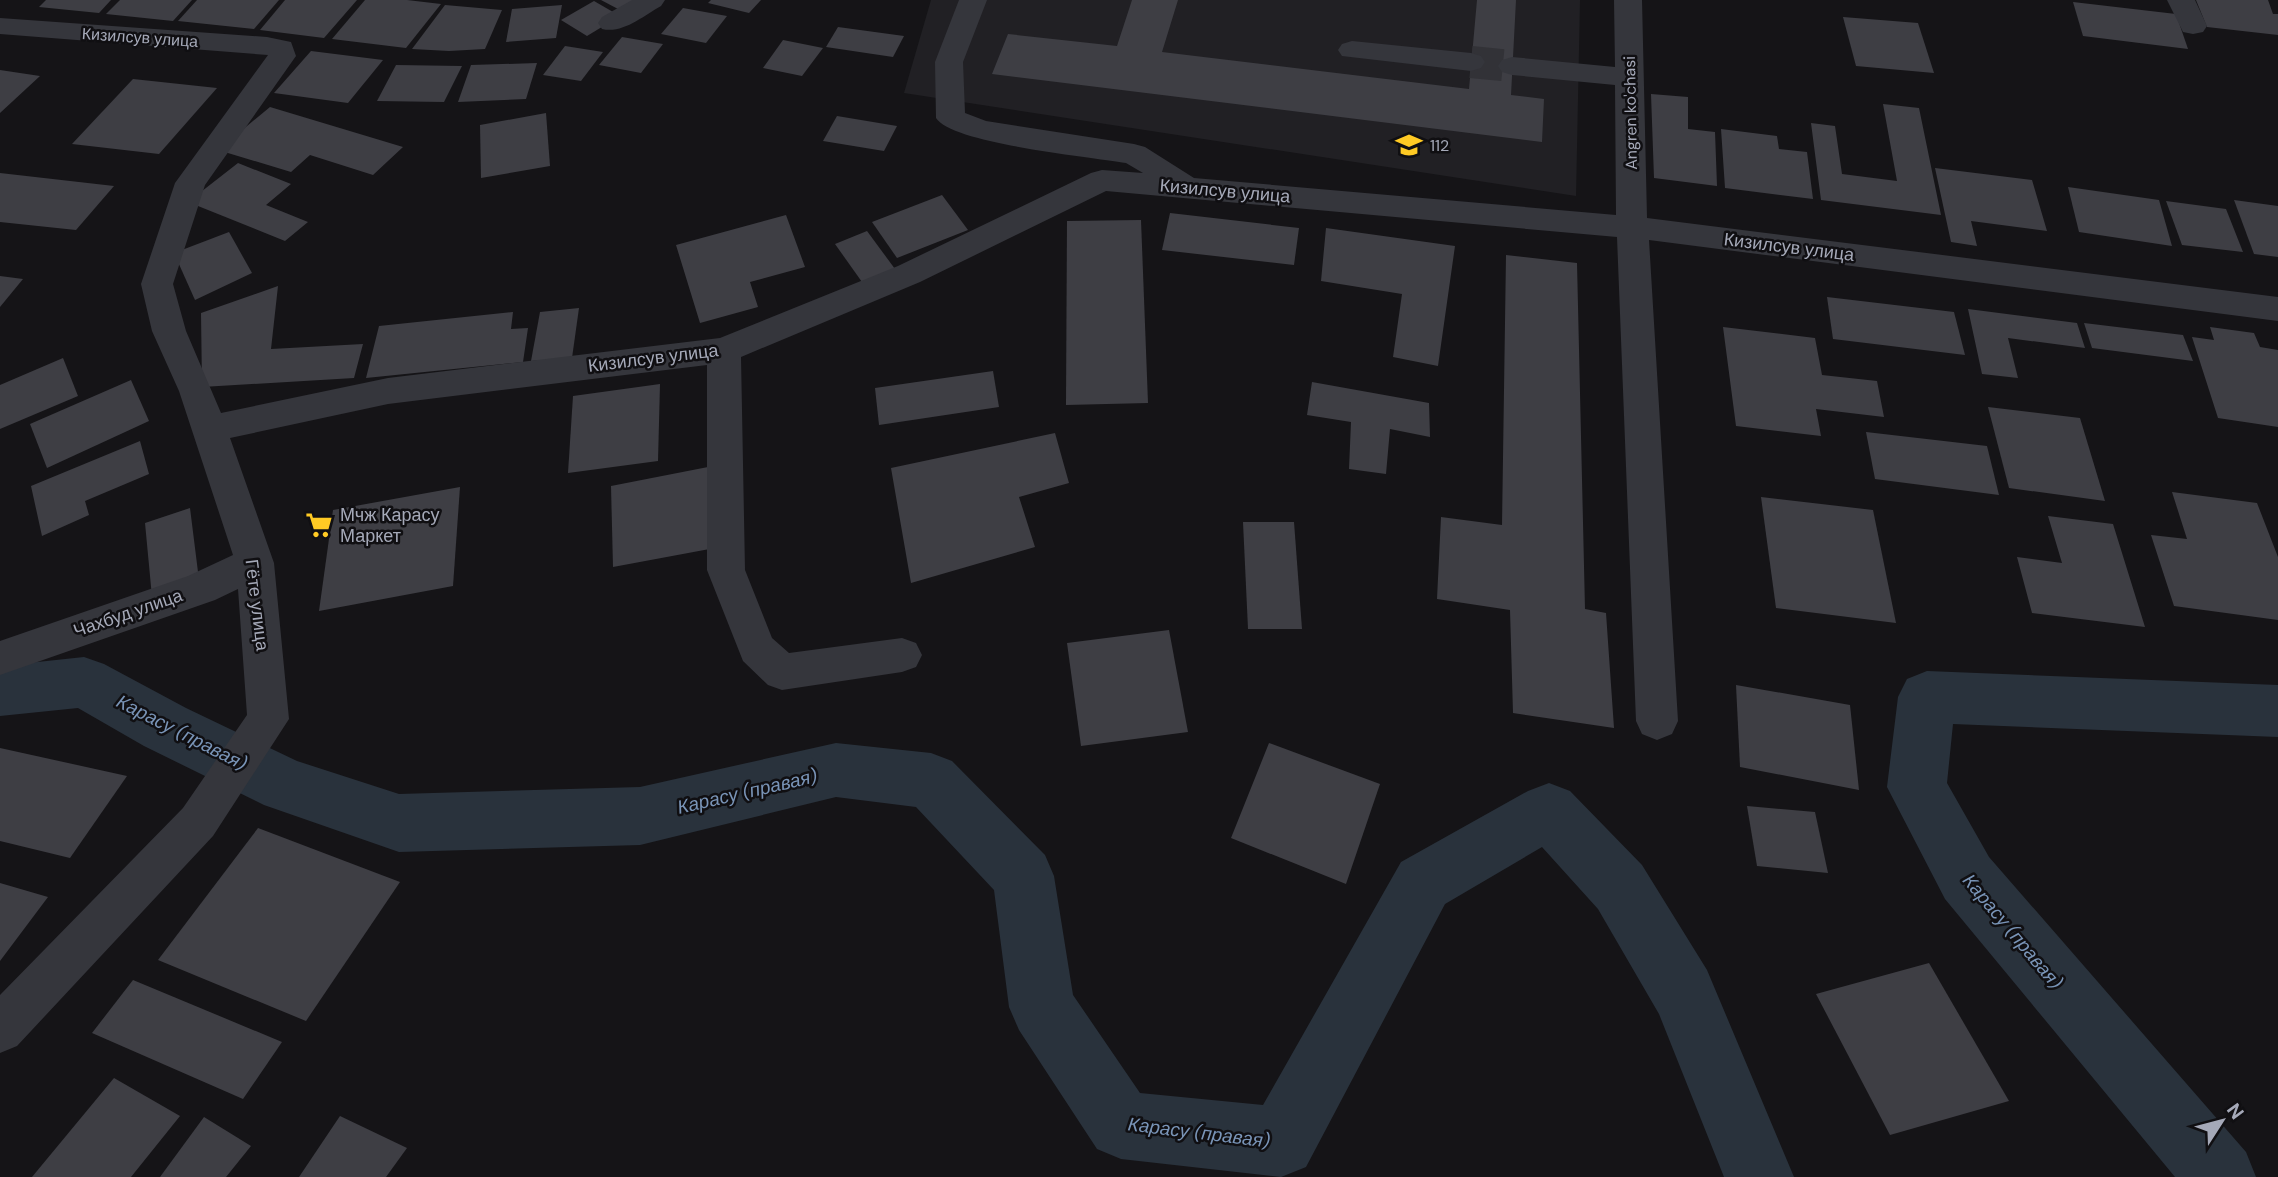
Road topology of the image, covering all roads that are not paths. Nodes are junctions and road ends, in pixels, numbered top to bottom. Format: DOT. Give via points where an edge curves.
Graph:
graph roads {
  1 [pos="651,0"];
  2 [pos="973,0"];
  3 [pos="1628,0"];
  4 [pos="2181,0"];
  5 [pos="612,23"];
  6 [pos="0,26"];
  7 [pos="2193,26"];
  8 [pos="281,48"];
  9 [pos="1352,50"];
  10 [pos="1471,62"];
  11 [pos="1512,66"];
  12 [pos="1629,77"];
  13 [pos="1190,188"];
  14 [pos="1632,227"];
  15 [pos="2278,309"];
  16 [pos="724,350"];
  17 [pos="209,429"];
  18 [pos="255,563"];
  19 [pos="902,655"];
  20 [pos="0,658"];
  21 [pos="1657,721"];
  22 [pos="0,1029"];
  1 -- 5 [label="street"];
  2 -- 13 [label="street" via="948,62 951,118 980,130 1134,154"];
  3 -- 12 [label="street, Angren ko'chasi"];
  4 -- 7 [label="street"];
  6 -- 8 [label="street, Кизилсув улица"];
  8 -- 17 [label="street, Гёте улица" via="282,56 190,183 157,284 169,331"];
  9 -- 10 [label="street"];
  11 -- 12 [label="street"];
  12 -- 14 [label="street, Angren ko'chasi"];
  13 -- 14 [label="street, Кизилсув улица"];
  13 -- 16 [label="street, Кизилсув улица" via="1102,180 909,274"];
  14 -- 15 [label="street, Кизилсув улица"];
  14 -- 21 [label="street, Angren ko'chasi"];
  16 -- 17 [label="street, Кизилсув улица" via="388,391"];
  16 -- 19 [label="street" via="726,570 757,649 782,672"];
  17 -- 18 [label="street, Гёте улица"];
  18 -- 20 [label="street, Чахбуд улица" via="201,588"];
  18 -- 22 [label="street, Гёте улица" via="268,719 198,822"];
}
